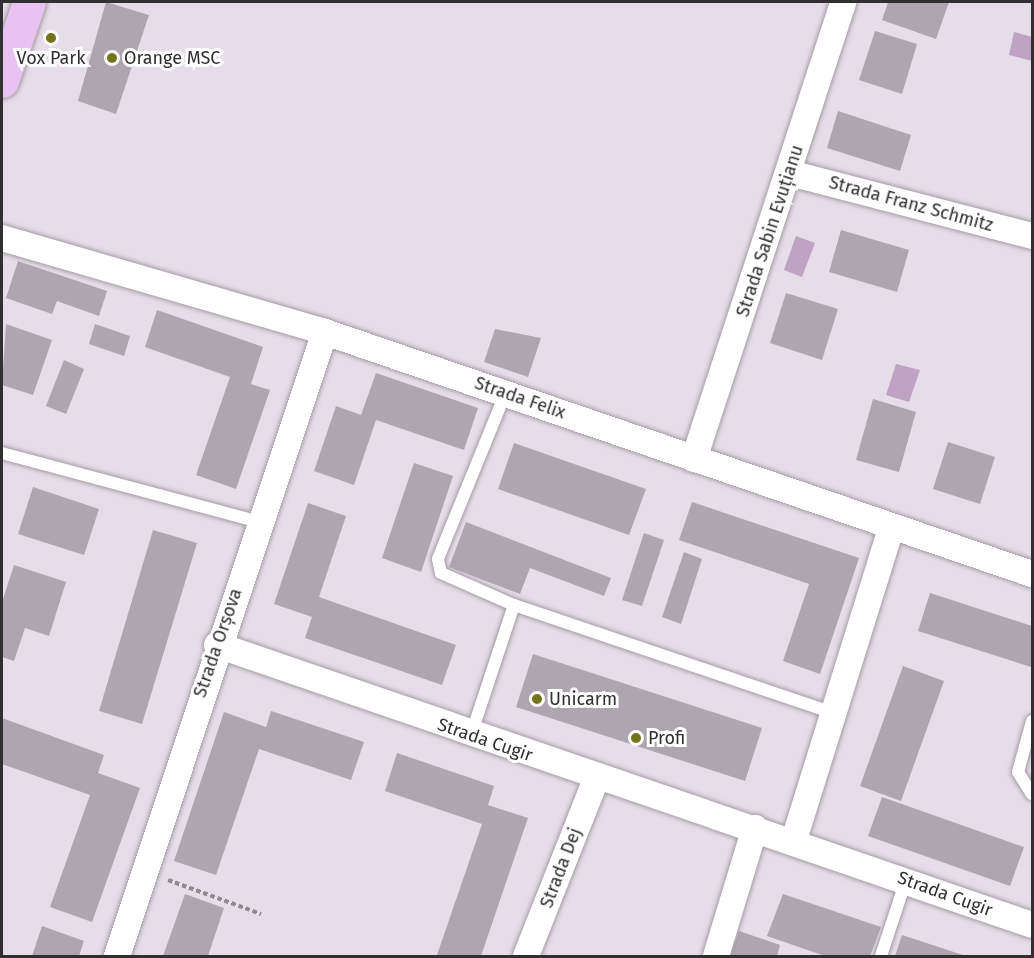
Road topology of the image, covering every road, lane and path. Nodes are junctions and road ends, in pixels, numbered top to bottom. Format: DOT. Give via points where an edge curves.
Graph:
graph roads {
  1 [pos="29,2"];
  2 [pos="843,2"];
  3 [pos="2,81"];
  4 [pos="790,173"];
  5 [pos="1032,236"];
  6 [pos="2,238"];
  7 [pos="325,332"];
  8 [pos="506,392"];
  9 [pos="2,453"];
  10 [pos="693,459"];
  11 [pos="260,522"];
  12 [pos="891,529"];
  13 [pos="1032,574"];
  14 [pos="514,605"];
  15 [pos="217,645"];
  16 [pos="833,713"];
  17 [pos="1032,720"];
  18 [pos="471,735"];
  19 [pos="596,779"];
  20 [pos="1032,794"];
  21 [pos="755,828"];
  22 [pos="794,840"];
  23 [pos="144,872"];
  24 [pos="906,880"];
  25 [pos="261,914"];
  26 [pos="1032,925"];
  27 [pos="117,957"];
  28 [pos="526,957"];
  29 [pos="716,957"];
  30 [pos="881,957"];
  1 -- 3 [label="main road"];
  2 -- 4 [label="street, Strada Sabin Evuțianu"];
  4 -- 5 [label="street, Strada Franz Schmitz"];
  4 -- 10 [label="street, Strada Sabin Evuțianu"];
  6 -- 7 [label="street, Strada Felix"];
  7 -- 8 [label="street, Strada Felix"];
  7 -- 11 [label="street, Strada Orșova"];
  8 -- 10 [label="street, Strada Felix"];
  8 -- 14 [label="lane" via="438,559 441,573 452,581"];
  9 -- 11 [label="lane"];
  10 -- 12 [label="street, Strada Felix"];
  11 -- 15 [label="street, Strada Orșova"];
  12 -- 13 [label="street, Strada Felix"];
  12 -- 16 [label="street"];
  14 -- 16 [label="lane"];
  14 -- 18 [label="lane"];
  15 -- 18 [label="street, Strada Cugir"];
  15 -- 23 [label="street, Strada Orșova"];
  16 -- 22 [label="street"];
  17 -- 20 [label="lane" via="1018,772"];
  18 -- 19 [label="street, Strada Cugir"];
  19 -- 21 [label="street, Strada Cugir"];
  19 -- 28 [label="street, Strada Dej"];
  21 -- 22 [label="street, Strada Cugir"];
  21 -- 29 [label="street"];
  22 -- 24 [label="street, Strada Cugir"];
  23 -- 25 [label="path"];
  23 -- 27 [label="street, Strada Orșova"];
  24 -- 26 [label="street, Strada Cugir"];
  24 -- 30 [label="lane"];
}
